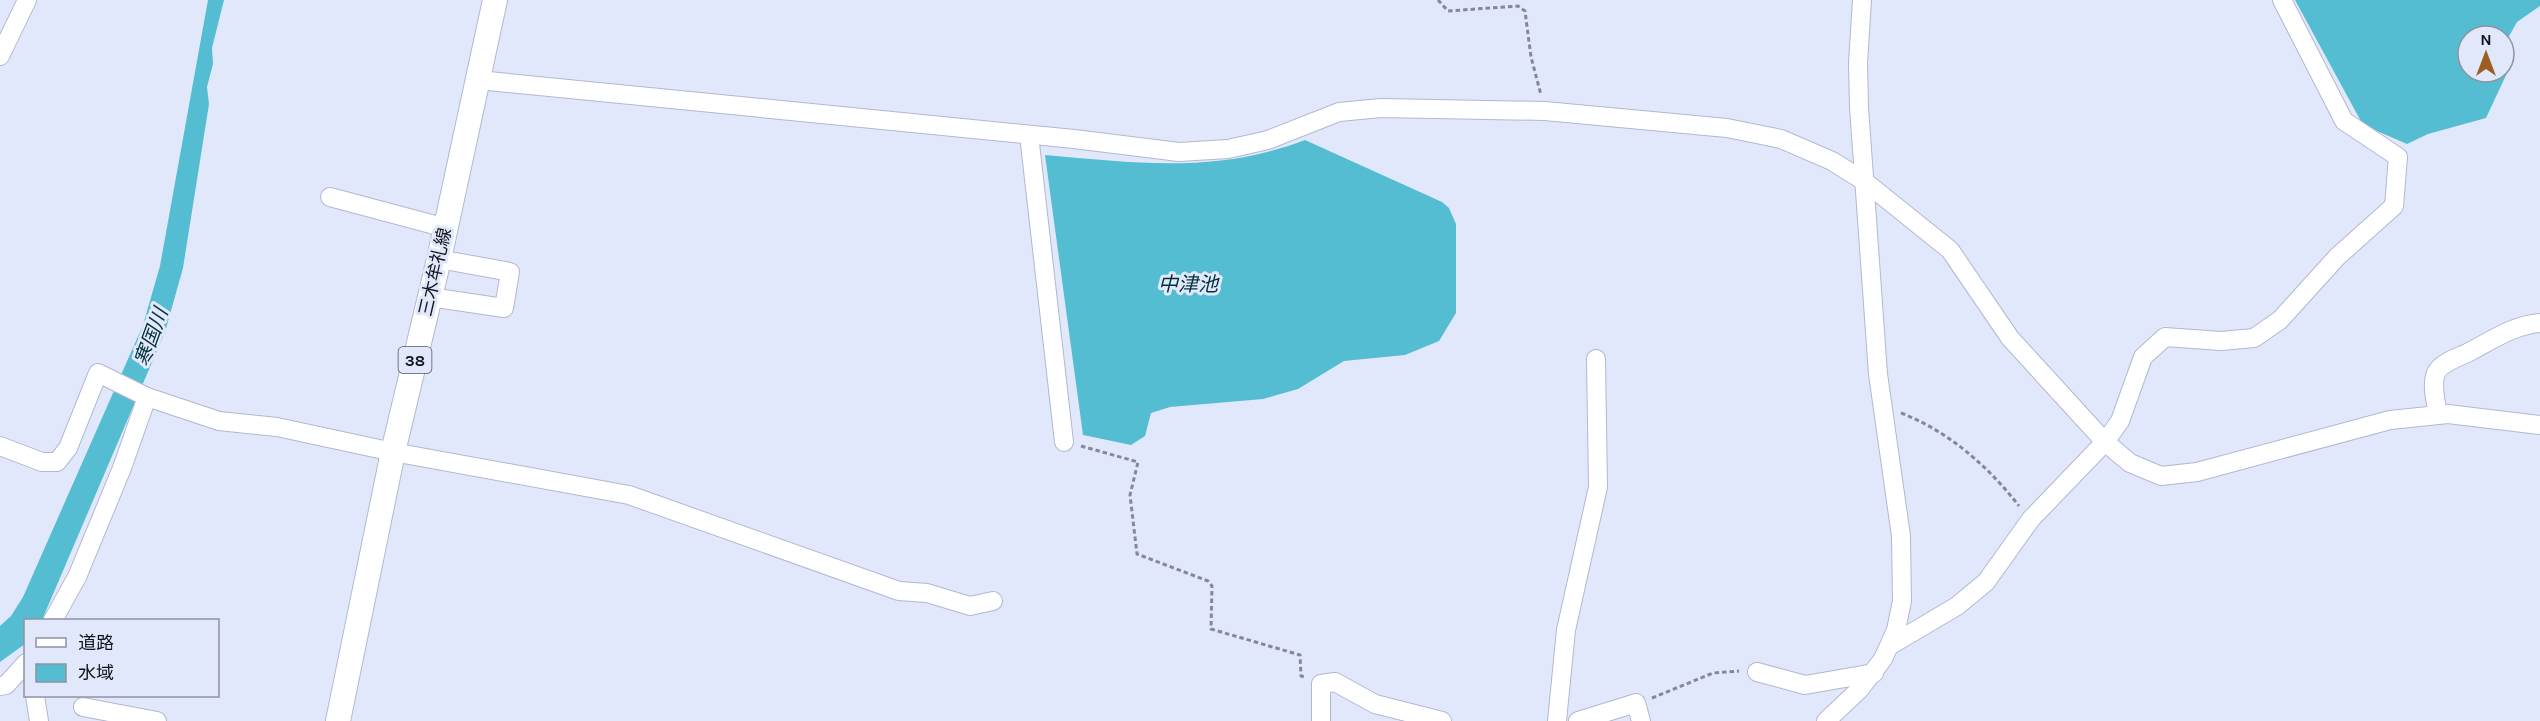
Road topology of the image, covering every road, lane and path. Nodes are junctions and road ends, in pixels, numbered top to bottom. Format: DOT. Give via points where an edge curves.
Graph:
graph roads {
  1 [pos="27,0"];
  2 [pos="495,0"];
  3 [pos="1438,0"];
  4 [pos="1863,0"];
  5 [pos="2282,0"];
  6 [pos="7,19"];
  7 [pos="0,56"];
  8 [pos="478,80"];
  9 [pos="1545,111"];
  10 [pos="1029,135"];
  11 [pos="1864,181"];
  12 [pos="330,197"];
  13 [pos="446,228"];
  14 [pos="439,260"];
  15 [pos="430,297"];
  16 [pos="2540,323"];
  17 [pos="1596,359"];
  18 [pos="147,397"];
  19 [pos="1882,406"];
  20 [pos="2438,415"];
  21 [pos="2540,424"];
  22 [pos="1064,442"];
  23 [pos="2105,442"];
  24 [pos="0,446"];
  25 [pos="393,452"];
  26 [pos="2028,524"];
  27 [pos="993,601"];
  28 [pos="54,619"];
  29 [pos="1891,645"];
  30 [pos="24,665"];
  31 [pos="1757,672"];
  32 [pos="1874,673"];
  33 [pos="1321,684"];
  34 [pos="0,687"];
  35 [pos="35,697"];
  36 [pos="1636,703"];
  37 [pos="83,707"];
  38 [pos="39,721"];
  39 [pos="157,721"];
  40 [pos="338,721"];
  41 [pos="1321,721"];
  42 [pos="1442,721"];
  43 [pos="1557,721"];
  44 [pos="1578,721"];
  45 [pos="1641,721"];
  46 [pos="1826,721"];
  1 -- 6 [label="street"];
  2 -- 8 [label="main road, 三木牟礼線 / 38"];
  3 -- 9 [label="path" via="1448,11 1518,6 1525,10 1531,57"];
  4 -- 11 [label="street" via="1858,63"];
  5 -- 23 [label="street" via="2344,121 2398,157 2394,206 2337,257 2280,320 2254,338 2221,341 2165,337 2143,357 2120,422"];
  6 -- 7 [label="street"];
  8 -- 10 [label="street"];
  8 -- 13 [label="main road, 三木牟礼線 / 38"];
  9 -- 10 [label="street" via="1381,108 1339,112 1268,140 1228,150 1179,152"];
  9 -- 11 [label="street" via="1727,128 1781,139 1832,161"];
  10 -- 22 [label="street"];
  11 -- 19 [label="street"];
  11 -- 23 [label="street" via="1950,250 2010,338"];
  12 -- 13 [label="street"];
  13 -- 14 [label="main road, 三木牟礼線 / 38"];
  14 -- 15 [label="main road, 三木牟礼線 / 38"];
  14 -- 15 [label="street" via="510,272 504,308"];
  15 -- 25 [label="main road, 三木牟礼線 / 38"];
  16 -- 20 [label="street" via="2498,335 2448,361 2436,372"];
  17 -- 43 [label="street" via="1598,487 1566,630"];
  18 -- 24 [label="street" via="98,373 68,448 57,462 42,462"];
  18 -- 25 [label="street" via="219,421 277,428"];
  18 -- 28 [label="street" via="77,578"];
  19 -- 26 [label="path" via="1922,421 1980,463 2019,506"];
  19 -- 29 [label="street" via="1904,572 1900,614"];
  20 -- 21 [label="street"];
  20 -- 23 [label="street" via="2390,420 2197,472 2161,476 2130,463"];
  22 -- 33 [label="path" via="1138,462 1130,495 1137,554 1208,581 1212,586 1211,629 1300,655 1301,676"];
  23 -- 26 [label="street"];
  25 -- 27 [label="street" via="629,495 898,591 927,593 970,606"];
  25 -- 40 [label="main road, 三木牟礼線 / 38"];
  26 -- 29 [label="street" via="1986,582 1957,606"];
  29 -- 32 [label="street"];
  30 -- 34 [label="street"];
  31 -- 32 [label="street" via="1805,685"];
  31 -- 36 [label="path" via="1713,673"];
  32 -- 46 [label="street"];
  33 -- 41 [label="street"];
  33 -- 42 [label="street" via="1335,682 1375,704"];
  35 -- 38 [label="street"];
  36 -- 44 [label="street"];
  36 -- 45 [label="street"];
  37 -- 39 [label="street"];
}
